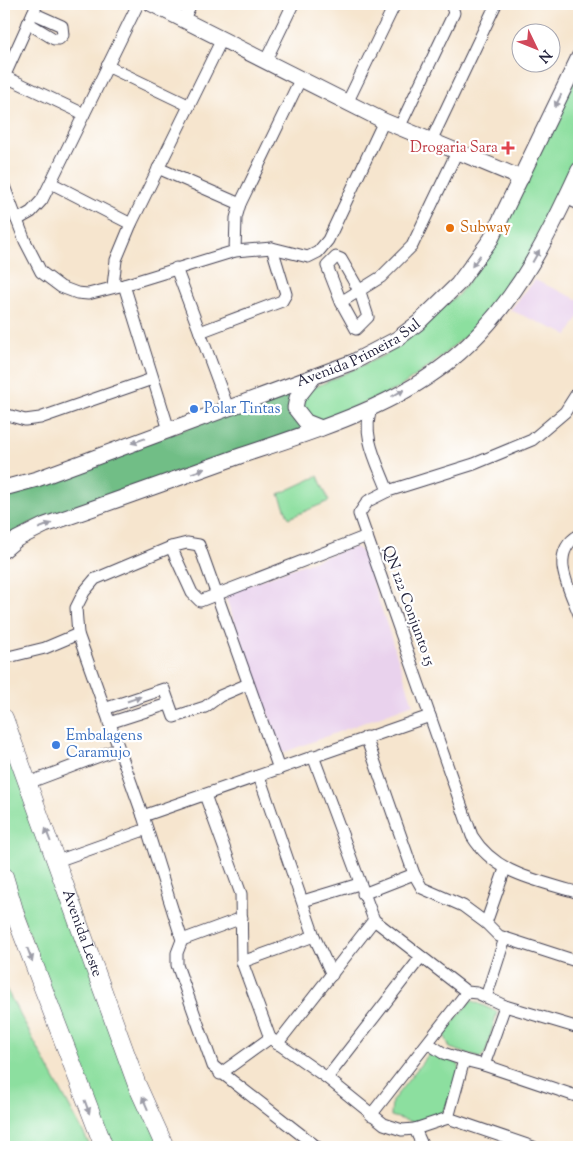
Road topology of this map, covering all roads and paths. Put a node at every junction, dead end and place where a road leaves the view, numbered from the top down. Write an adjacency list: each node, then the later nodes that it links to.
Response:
1 (138, 4): 14 (street)
2 (152, 4): 9 (main road)
3 (191, 4): 9 (street)
4 (293, 4): 13 (street)
5 (395, 4): 17 (street)
6 (451, 4): 21 (street)
7 (496, 4): 22 (street)
8 (33, 13): 11 (street)
9 (184, 19): 10 (main road)
10 (222, 39): 13 (main road); 18 (street)
11 (9, 53): 15 (street)
12 (578, 61): 26 (main road, Avenida Primeira Sul, one-way to 26)
13 (265, 62): 16 (main road)
14 (107, 66): 18 (street); 19 (street)
15 (4, 77): 19 (street)
16 (300, 80): 17 (main road); 30 (street)
17 (347, 103): 20 (main road)
18 (188, 105): 24 (street)
19 (84, 114): 27 (street)
20 (384, 121): 21 (main road); 33 (street)
21 (399, 128): 22 (main road)
22 (431, 141): 23 (main road)
23 (457, 152): 26 (main road); 37 (street)
24 (158, 168): 30 (street); 32 (street)
25 (579, 170): 29 (main road)
26 (521, 178): 40 (main road, Avenida Primeira Sul, one-way to 40)
27 (51, 183): 31 (street); 32 (street)
28 (4, 186): 31 (street)
29 (573, 201): 43 (main road, one-way to 29)
30 (240, 204): 34 (street)
31 (17, 220): 36 (street)
32 (131, 224): 36 (street)
33 (272, 248): 34 (street); 39 (street)
34 (235, 251): 35 (street)
35 (176, 268): 36 (street); 39 (street)
36 (118, 285): 41 (street)
37 (360, 292): 38 (street); 38 (street); 38 (street)
38 (341, 302)
39 (200, 332): 44 (street)
40 (313, 378): 44 (main road, Avenida Primeira Sul); 47 (main road)
41 (152, 379): 45 (street); 48 (street)
42 (579, 390): 51 (street, QN 122 Conjunto 15)
43 (372, 406): 46 (main road); 49 (street)
44 (228, 408): 48 (main road, Avenida Primeira Sul)
45 (4, 414)
46 (346, 417): 47 (main road); 49 (street)
47 (321, 428): 55 (main road, one-way to 47)
48 (170, 430): 50 (main road, Avenida Primeira Sul, one-way to 50)
49 (366, 432): 51 (street)
50 (4, 488)
51 (388, 492): 53 (street, QN 122 Conjunto 15)
52 (579, 535): 57 (street)
53 (367, 536): 56 (street); 64 (street, QN 122 Conjunto 15)
54 (171, 547): 56 (street); 56 (street); 59 (street)
55 (4, 550)
56 (217, 595): 61 (street)
57 (577, 600): 58 (street)
58 (579, 614)
59 (78, 634): 60 (street); 63 (street)
60 (5, 658)
61 (248, 684): 62 (street); 70 (street)
62 (168, 704): 63 (street, one-way to 62); 66 (street)
63 (104, 709): 66 (street)
64 (430, 716): 67 (street); 77 (street, QN 122 Conjunto 15)
65 (4, 718): 72 (main road, Avenida Leste)
66 (110, 723): 68 (street)
67 (366, 737): 69 (street); 78 (street)
68 (118, 749): 72 (street); 74 (street)
69 (313, 756): 70 (street); 80 (street)
70 (278, 769): 71 (street)
71 (259, 776): 73 (street); 82 (street)
72 (28, 783): 76 (main road, Avenida Leste, one-way to 72)
73 (205, 795): 74 (street); 84 (street)
74 (143, 816): 75 (street)
75 (147, 828): 76 (street); 90 (street)
76 (57, 860): 110 (main road, Avenida Leste, one-way to 76)
77 (506, 869): 81 (street, QN 122 Conjunto 15); 87 (street)
78 (414, 874): 80 (street); 87 (street)
79 (4, 876): 85 (main road)
80 (361, 889): 82 (street); 86 (street)
81 (579, 894)
82 (302, 901): 88 (street)
83 (4, 902): 85 (main road)
84 (242, 918): 90 (street); 92 (street)
85 (17, 920): 109 (main road, one-way to 109)
86 (374, 920): 91 (street); 94 (street)
87 (486, 922): 89 (street)
88 (314, 936): 92 (street); 94 (street)
89 (505, 938): 93 (street); 96 (street)
90 (182, 940): 103 (street)
91 (421, 957): 95 (street); 104 (street)
92 (242, 962): 99 (street)
93 (579, 962)
94 (332, 975): 99 (street)
95 (467, 992): 96 (street); 100 (street)
96 (486, 997): 97 (street)
97 (505, 1006): 98 (street); 102 (street)
98 (579, 1028)
99 (274, 1041): 103 (street); 104 (street)
100 (429, 1044): 101 (street); 106 (street)
101 (464, 1060): 102 (street); 107 (street)
102 (484, 1065): 105 (street)
103 (220, 1074): 111 (street)
104 (327, 1078): 106 (street)
105 (579, 1097)
106 (371, 1115): 108 (street)
107 (448, 1118): 108 (street); 113 (street)
108 (415, 1129): 112 (street)
109 (104, 1147)
110 (164, 1147)
111 (317, 1147)
112 (423, 1147)
113 (533, 1147)

